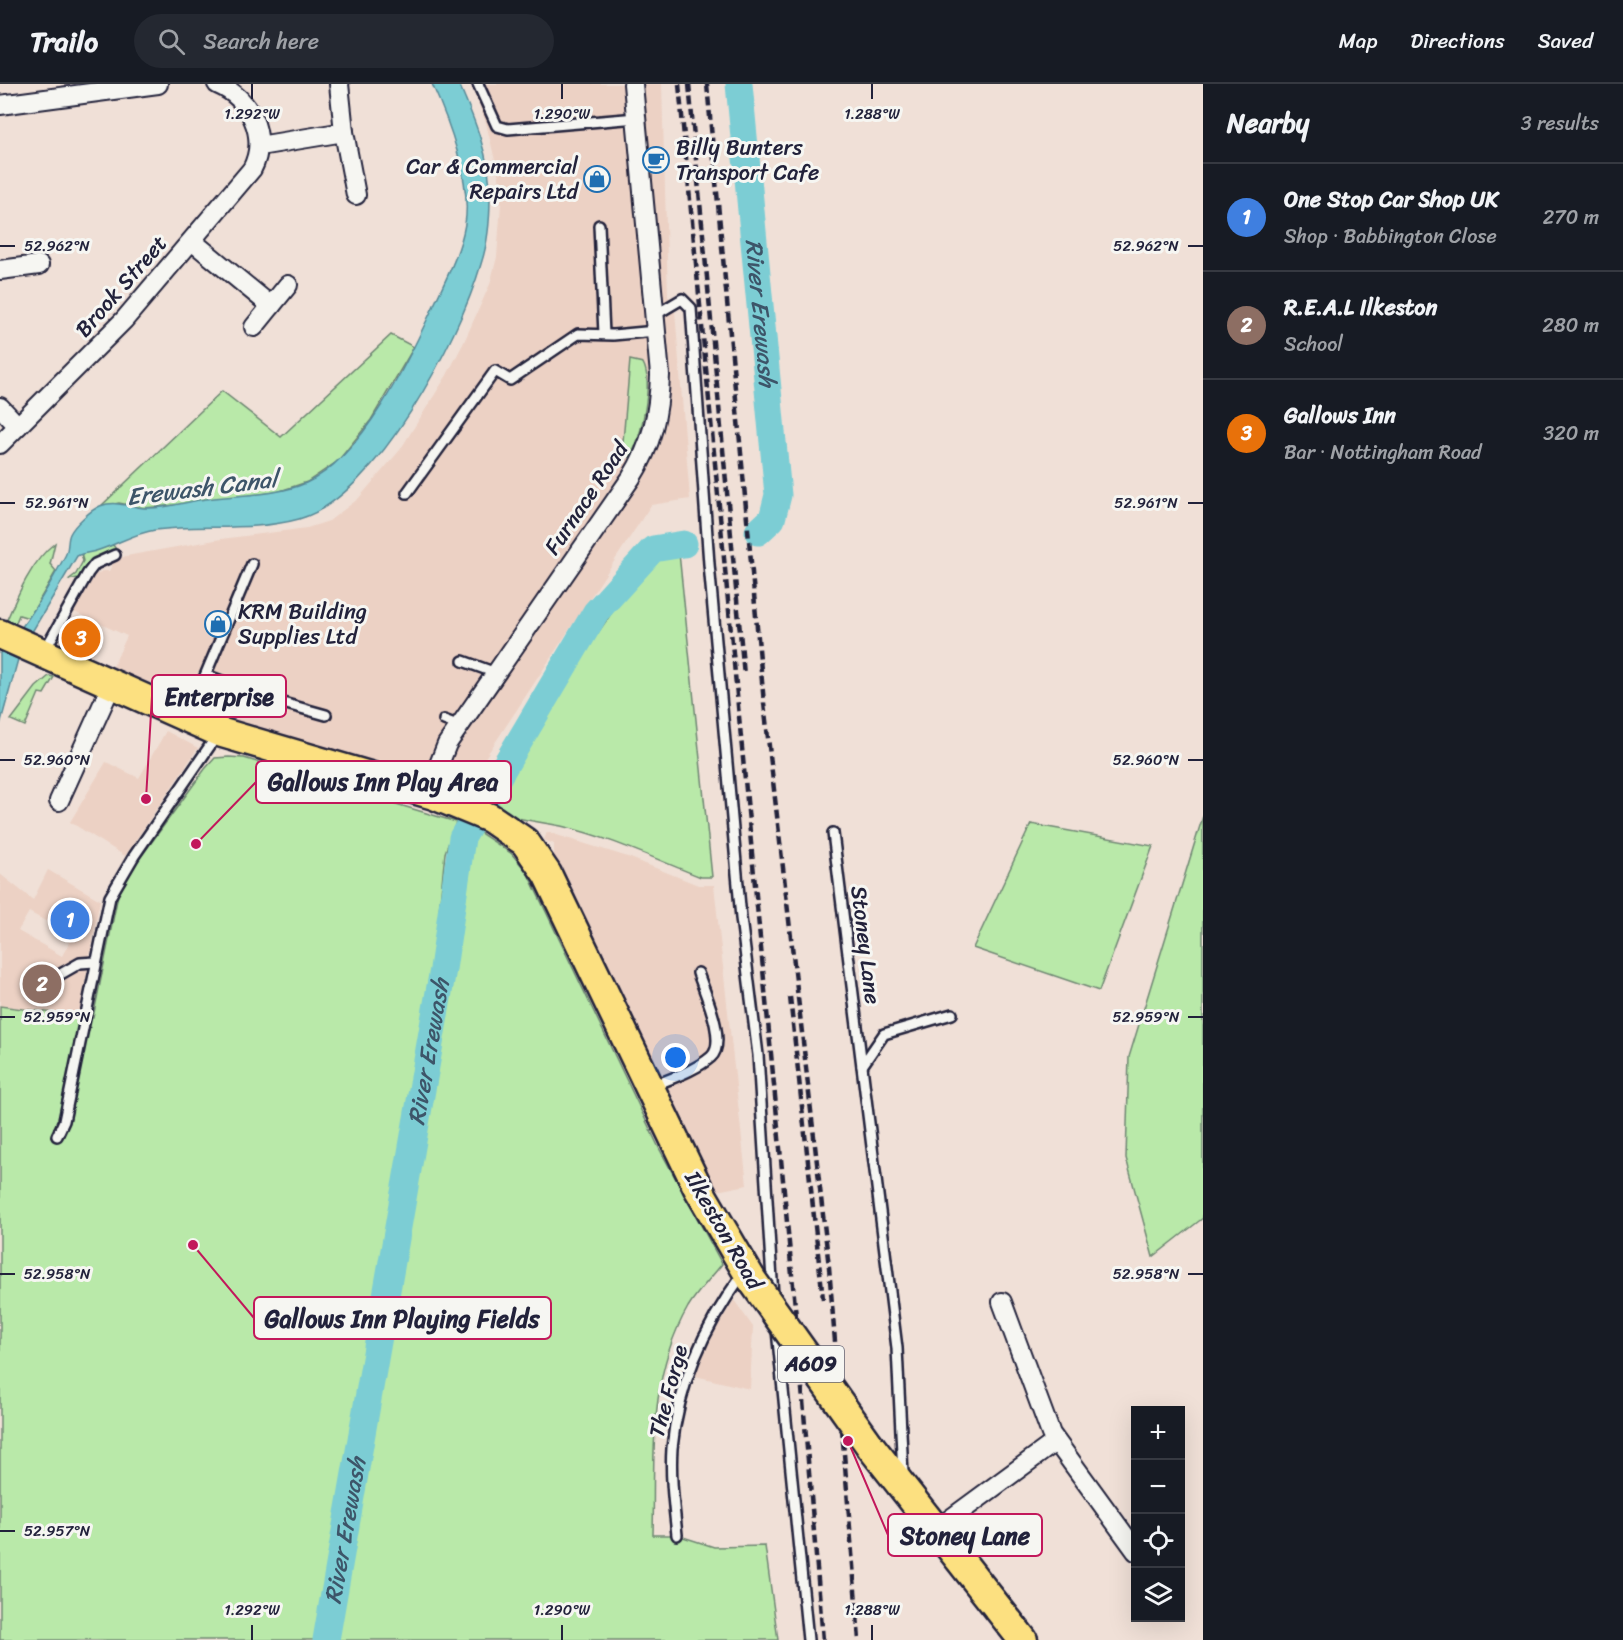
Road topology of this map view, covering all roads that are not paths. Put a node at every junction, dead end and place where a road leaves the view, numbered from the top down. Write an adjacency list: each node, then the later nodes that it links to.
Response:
1 (158, 84): 6 (street)
2 (217, 84): 9 (street)
3 (478, 84): 7 (lane)
4 (633, 84): 7 (street, Furnace Road)
5 (346, 93): 8 (street)
6 (0, 105)
7 (636, 118): 17 (street, Furnace Road)
8 (344, 132): 9 (street); 10 (street)
9 (259, 146): 12 (street, Brook Street)
10 (359, 182)
11 (599, 225): 19 (lane)
12 (192, 241): 16 (street); 21 (street, Brook Street)
13 (30, 262): 14 (street)
14 (0, 270)
15 (288, 285): 16 (street)
16 (271, 306): 18 (street)
17 (655, 323): 19 (lane); 29 (street, Furnace Road); 52 (lane)
18 (254, 327)
19 (604, 334): 23 (lane)
20 (0, 407): 21 (street)
21 (18, 426): 22 (street, Brook Street)
22 (0, 444)
23 (408, 494)
24 (115, 555): 27 (lane)
25 (252, 564): 30 (lane)
26 (2, 635): 27 (main road, A609)
27 (39, 653): 31 (main road, A609)
28 (463, 661): 29 (lane)
29 (496, 673): 36 (street, Furnace Road)
30 (206, 675): 32 (lane); 33 (lane)
31 (111, 686): 33 (main road, A609); 35 (street)
32 (326, 715)
33 (187, 719): 34 (main road, A609)
34 (219, 732): 36 (main road, A609); 38 (lane)
35 (58, 790)
36 (434, 795): 43 (main road, Ilkeston Road / A609)
37 (833, 833): 42 (lane, Stoney Lane)
38 (95, 962): 40 (lane); 44 (lane)
39 (698, 973): 43 (lane)
40 (59, 975)
41 (952, 1014): 42 (lane)
42 (862, 1066): 48 (lane, Stoney Lane)
43 (649, 1088): 45 (main road, Ilkeston Road / A609)
44 (57, 1136)
45 (749, 1275): 48 (main road, Ilkeston Road / A609, bridge); 50 (lane, The Forge)
46 (1002, 1302): 47 (street)
47 (1055, 1442): 49 (street); 51 (street)
48 (903, 1491): 49 (main road, Ilkeston Road / A609)
49 (934, 1531): 53 (main road, Ilkeston Road / A609)
50 (677, 1535)
51 (1131, 1544)
52 (808, 1640)
53 (1023, 1640)

